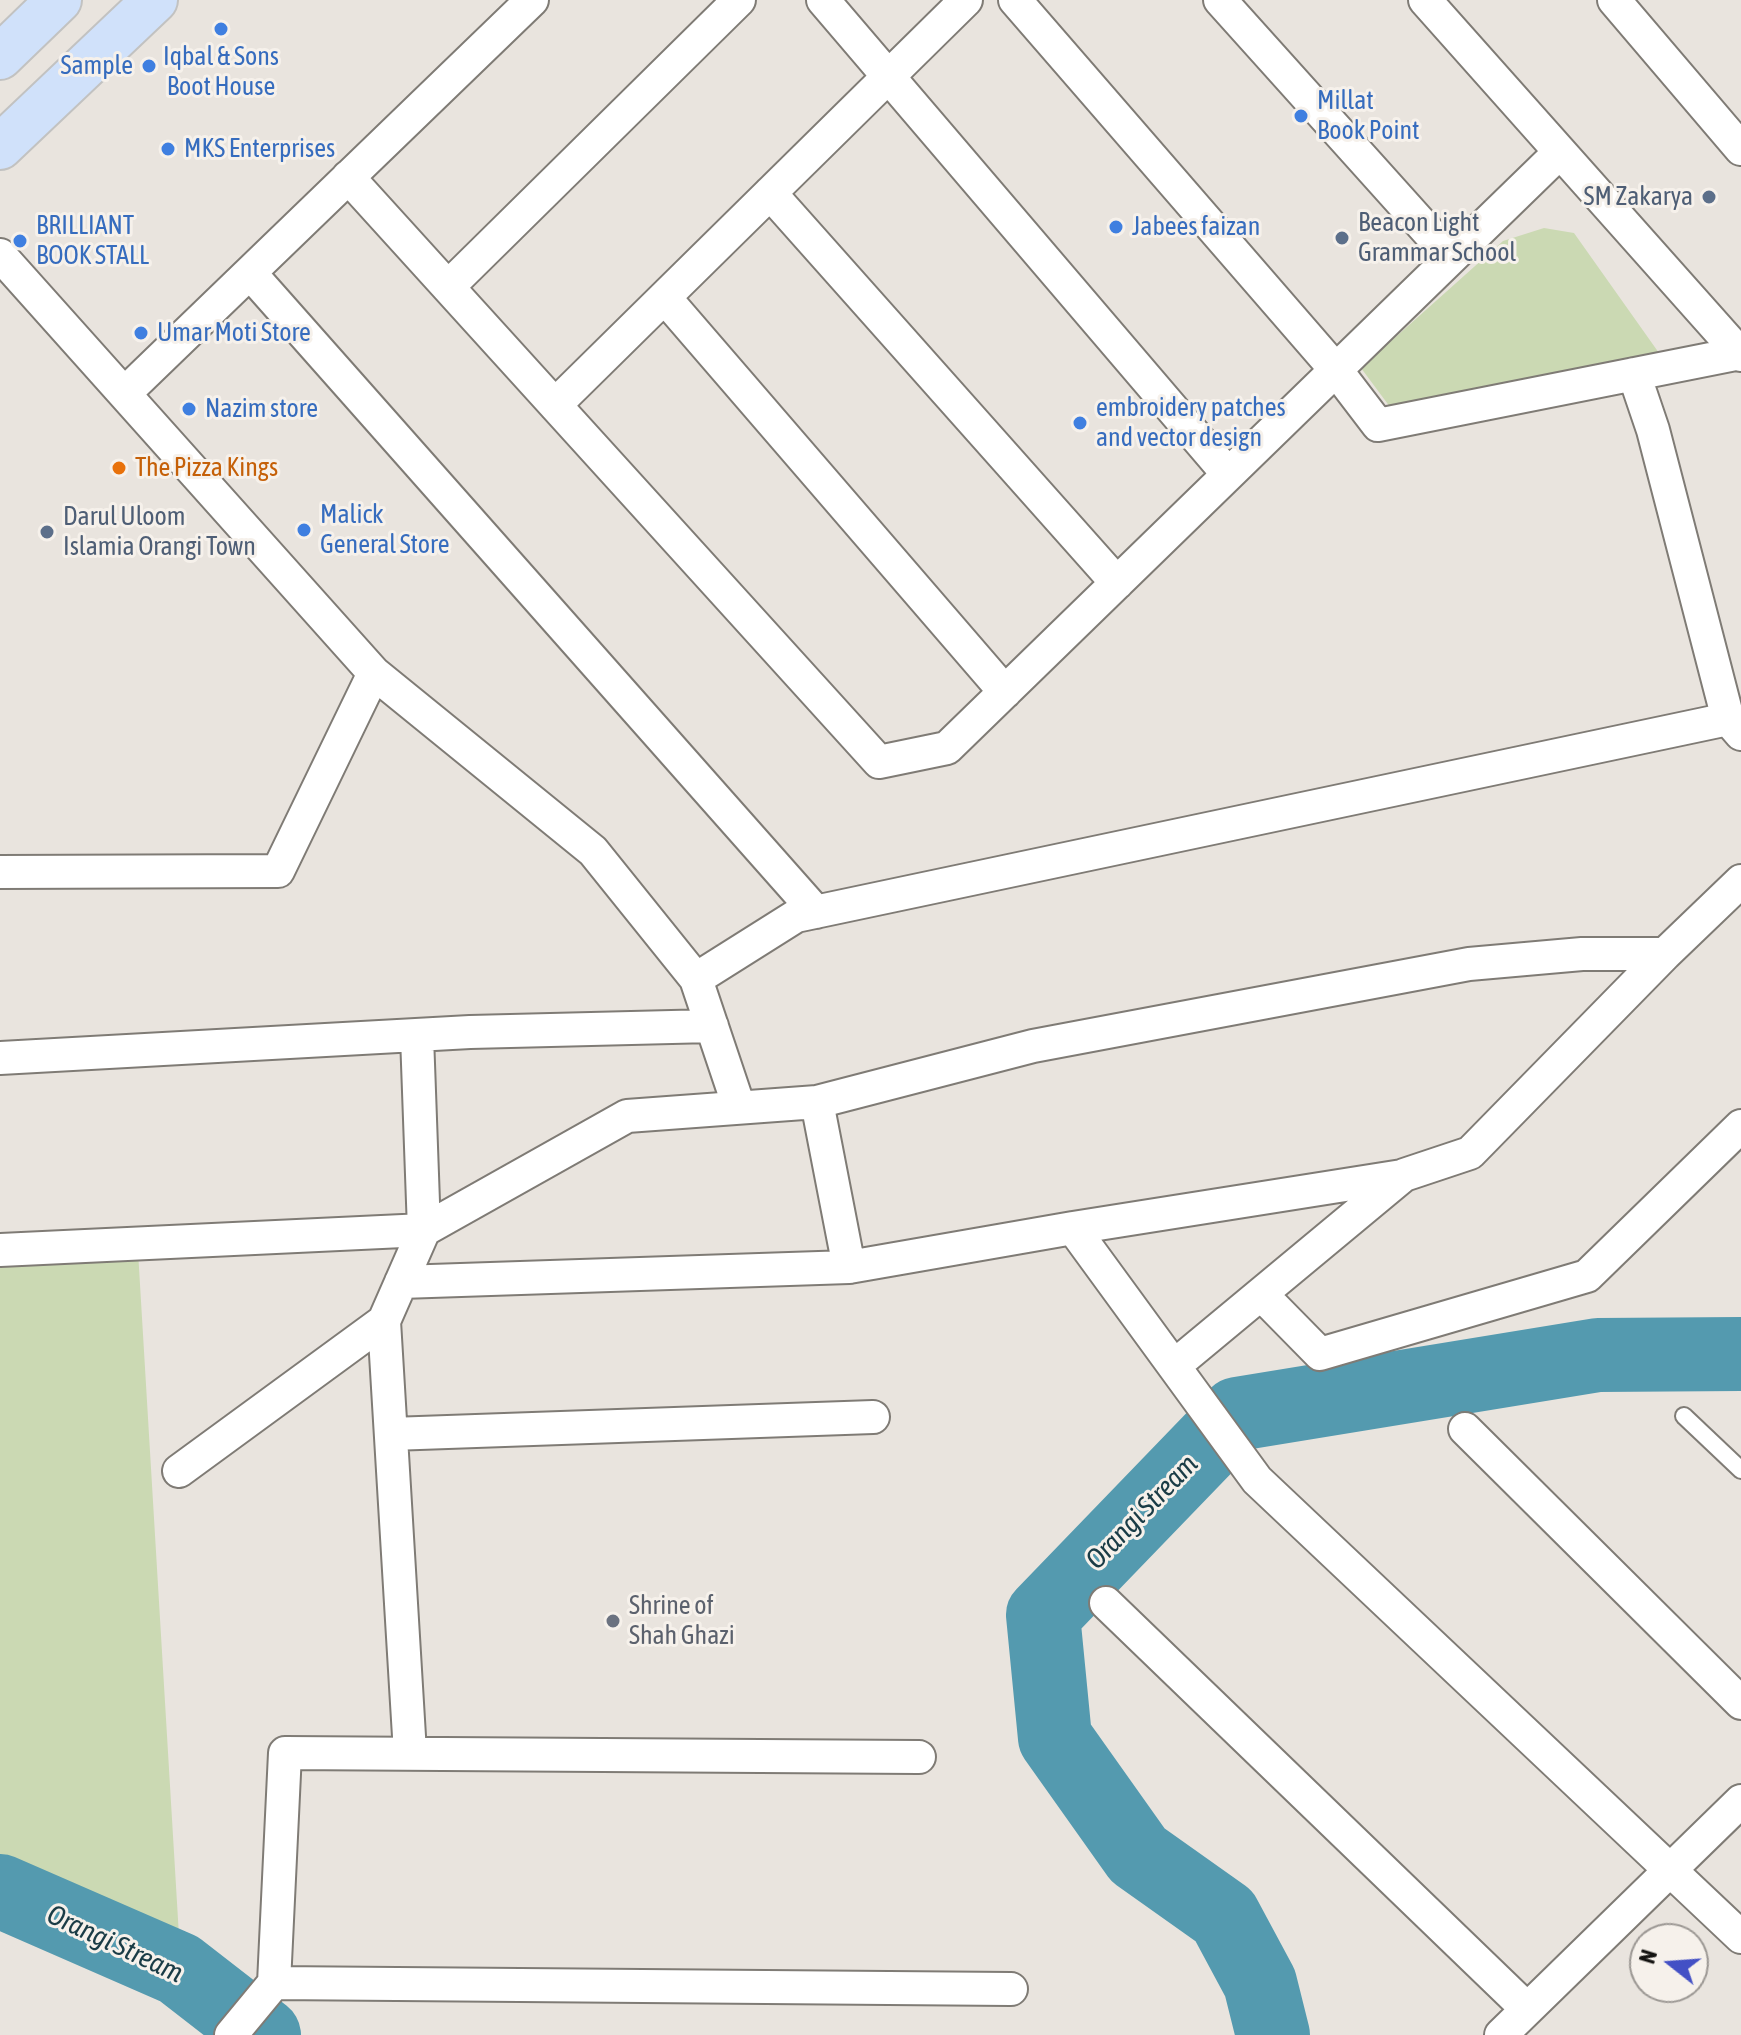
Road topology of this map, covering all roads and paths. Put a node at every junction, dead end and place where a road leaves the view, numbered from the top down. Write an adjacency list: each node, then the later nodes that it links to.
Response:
1 (59, 0): 11 (main road)
2 (155, 0): 13 (main road)
3 (532, 0): 16 (street)
4 (739, 0): 21 (street)
5 (823, 0): 12 (street)
6 (966, 0): 12 (street)
7 (1015, 0): 24 (street)
8 (1220, 0): 19 (street)
9 (1425, 0): 15 (street)
10 (1614, 0): 14 (street)
11 (0, 57)
12 (888, 77): 17 (street); 28 (street)
13 (0, 147)
14 (1741, 149)
15 (1560, 152): 19 (street); 23 (street)
16 (348, 177): 20 (street); 21 (street)
17 (770, 193): 22 (street); 29 (street)
18 (0, 255): 26 (street)
19 (1451, 257): 24 (street)
20 (250, 273): 26 (street); 35 (street)
21 (448, 287): 27 (street)
22 (665, 298): 27 (street); 31 (street)
23 (1741, 354): 25 (street)
24 (1336, 370): 25 (street); 28 (street)
25 (1634, 374): 32 (street)
26 (125, 393): 30 (street)
27 (555, 405): 31 (street)
28 (1228, 474): 29 (street)
29 (1117, 583): 31 (street)
30 (374, 673): 33 (street); 37 (street)
31 (1005, 692)
32 (1735, 726): 35 (street)
33 (0, 872)
34 (1741, 881): 36 (street)
35 (816, 912): 37 (street)
36 (1665, 954): 41 (street); 44 (street)
37 (696, 979): 38 (street)
38 (712, 1026): 39 (street); 42 (street)
39 (417, 1036): 40 (street); 46 (street)
40 (0, 1058)
41 (817, 1102): 42 (street); 48 (street)
42 (739, 1107): 46 (street)
43 (1741, 1126): 50 (street)
44 (1404, 1175): 45 (street); 50 (street)
45 (1073, 1228): 48 (street); 52 (street)
46 (424, 1230): 47 (street); 49 (street)
47 (0, 1250)
48 (849, 1267): 49 (street)
49 (401, 1282): 51 (street)
50 (1261, 1294): 52 (street)
51 (384, 1321): 56 (street); 58 (street)
52 (1175, 1367): 64 (street)
53 (1684, 1416): 57 (lane)
54 (873, 1417): 56 (street)
55 (1465, 1429): 60 (street)
56 (391, 1434): 61 (street)
57 (1741, 1470)
58 (179, 1471)
59 (1106, 1603): 68 (street)
60 (1741, 1703)
61 (410, 1753): 62 (street); 66 (street)
62 (919, 1757)
63 (1741, 1801): 64 (street)
64 (1669, 1869): 65 (street); 68 (street)
65 (1741, 1937)
66 (273, 1985): 67 (street); 69 (street)
67 (1011, 1989)
68 (1527, 2009): 70 (street)
69 (231, 2035)
70 (1501, 2035)

